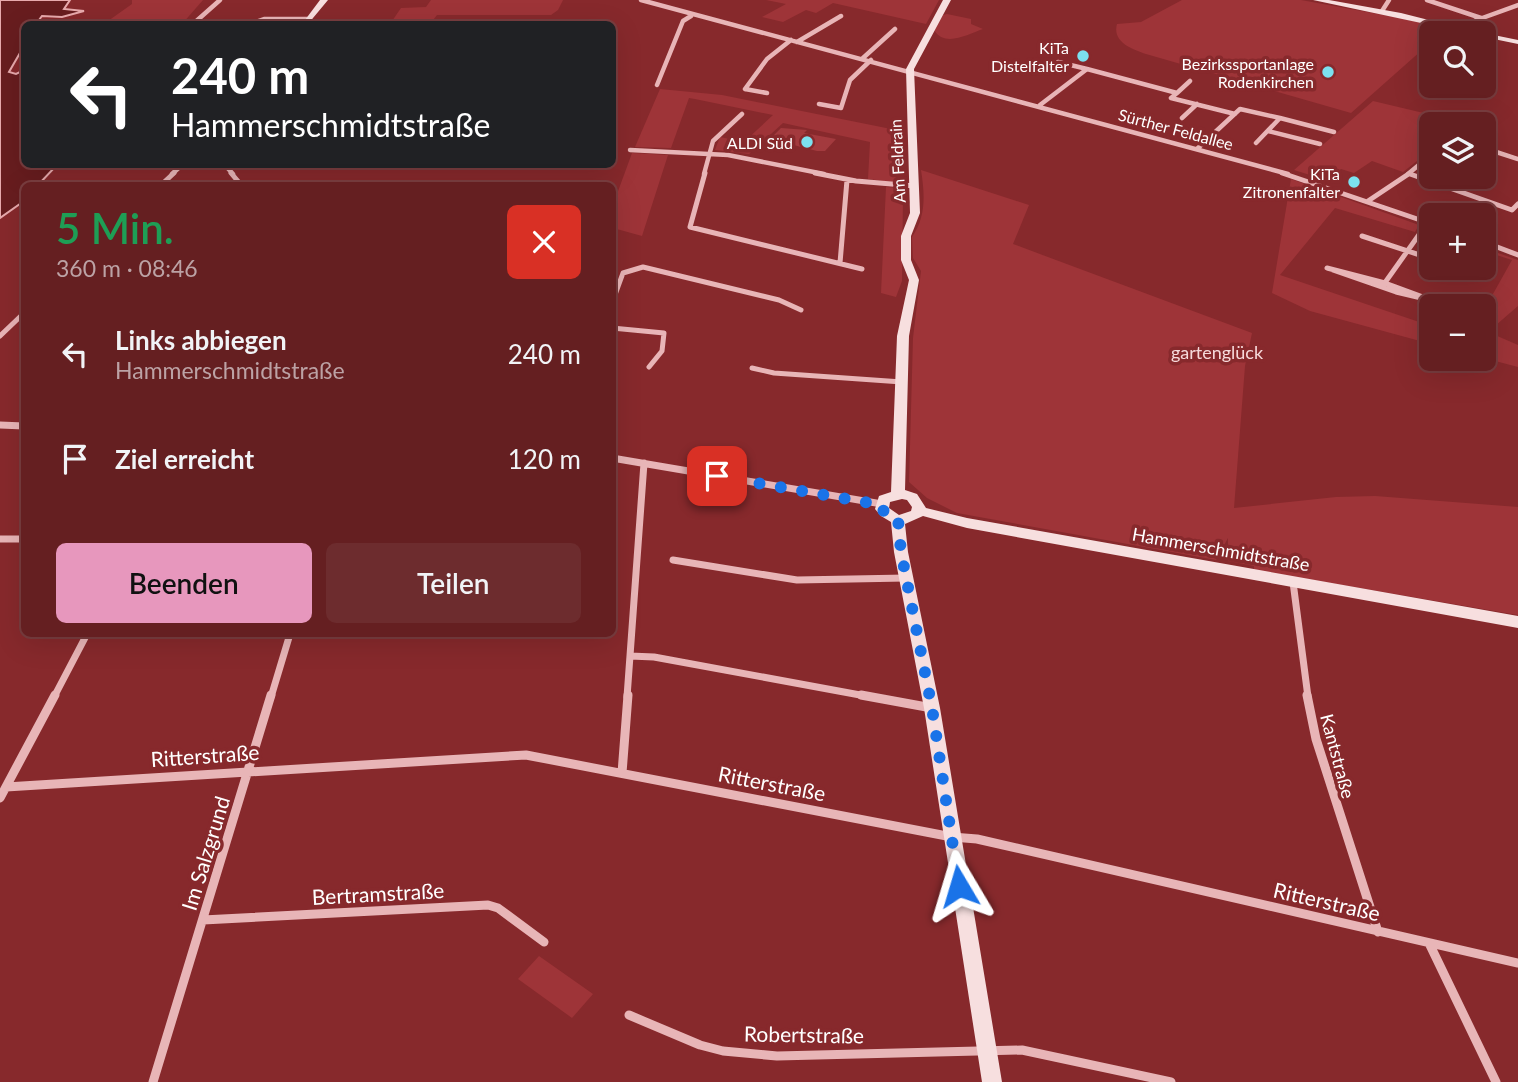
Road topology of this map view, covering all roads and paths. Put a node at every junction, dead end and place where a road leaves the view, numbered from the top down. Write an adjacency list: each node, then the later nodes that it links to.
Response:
1 (220, 0): 13 (street)
2 (324, 0): 16 (street)
3 (641, 0): 10 (street, Sürther Feldallee)
4 (947, 0): 27 (street)
5 (1317, 0): 9 (street)
6 (1389, 0): 9 (street)
7 (1427, 0): 12 (street)
8 (1518, 5): 12 (street)
9 (1382, 11): 17 (street)
10 (691, 16): 21 (street, Sürther Feldallee); 31 (street)
11 (841, 16): 22 (street)
12 (1481, 18): 18 (street)
13 (196, 21)
14 (258, 21): 15 (street)
15 (293, 21)
16 (308, 21)
17 (1425, 21)
18 (1473, 21)
19 (895, 29): 24 (street)
20 (1496, 37): 23 (street)
21 (791, 40): 22 (street, Sürther Feldallee); 33 (street)
22 (797, 42): 24 (street, Sürther Feldallee)
23 (1518, 42)
24 (863, 58): 25 (street, Sürther Feldallee)
25 (871, 60): 27 (street, Sürther Feldallee); 35 (street)
26 (1058, 62): 28 (street)
27 (910, 69): 37 (street, Sürther Feldallee); 60 (street, Am Feldrain)
28 (1087, 69): 30 (street); 37 (street)
29 (1190, 81): 34 (street)
30 (1143, 84): 32 (street); 34 (street)
31 (657, 85)
32 (1137, 89)
33 (768, 93)
34 (1177, 93): 36 (street)
35 (819, 104)
36 (1198, 104): 39 (street); 40 (street)
37 (1040, 105): 48 (street, Sürther Feldallee)
38 (742, 114): 51 (street)
39 (1235, 114): 41 (street); 48 (street)
40 (1182, 118)
41 (1280, 118): 42 (street); 43 (street)
42 (1297, 123): 44 (street); 45 (street)
43 (1268, 131): 45 (street); 46 (street)
44 (1334, 132)
45 (1285, 135): 47 (street)
46 (1256, 143)
47 (1320, 144)
48 (1198, 148): 61 (street, Sürther Feldallee)
49 (630, 150): 51 (street)
50 (1496, 152): 52 (street)
51 (710, 154): 57 (street); 70 (street)
52 (1518, 159)
53 (1419, 164): 56 (street)
54 (179, 168): 58 (street)
55 (227, 168): 59 (street)
56 (1410, 174): 61 (street); 63 (street)
57 (848, 180): 60 (street); 70 (street)
58 (164, 182)
59 (239, 182)
60 (915, 186): 80 (street, Am Feldrain)
61 (1368, 201): 64 (street, Sürther Feldallee)
62 (1518, 204): 63 (street)
63 (1515, 211)
64 (1419, 219)
65 (1419, 236): 67 (street)
66 (1496, 247): 69 (street)
67 (1408, 249): 67 (street); 68 (street); 72 (street)
68 (1419, 253)
69 (1518, 255)
70 (840, 263): 71 (street)
71 (862, 269)
72 (1383, 285): 72 (street); 72 (street)
73 (616, 292): 74 (street)
74 (801, 310)
75 (21, 316): 77 (street)
76 (616, 328): 78 (street)
77 (0, 336)
78 (649, 368)
79 (752, 369): 80 (street)
80 (902, 382): 85 (street, Am Feldrain)
81 (0, 425): 82 (street)
82 (21, 426)
83 (616, 459): 84 (street)
84 (644, 463): 86 (street); 97 (street)
85 (898, 494): 86 (street); 87 (street)
86 (881, 505): 88 (street)
87 (919, 511): 88 (street); 93 (street, Hammerschmidtstraße)
88 (898, 519): 92 (street)
89 (0, 539): 90 (street)
90 (21, 539)
91 (673, 560): 92 (street)
92 (906, 578): 98 (street)
93 (1293, 582): 94 (street, Hammerschmidtstraße); 105 (street, Kantstraße)
94 (1518, 622)
95 (85, 637): 101 (street)
96 (289, 637): 99 (street, Im Salzgrund)
97 (631, 656): 98 (street); 100 (street)
98 (932, 708): 103 (street)
99 (248, 771): 100 (street, Ritterstraße); 101 (street, Ritterstraße); 104 (street, Im Salzgrund)
100 (622, 773): 103 (street, Ritterstraße)
101 (6, 787): 102 (street)
102 (0, 798)
103 (952, 837): 105 (street, Ritterstraße); 110 (street)
104 (203, 920): 106 (street, Bertramstraße); 111 (street, Im Salzgrund)
105 (1378, 932): 107 (street, Ritterstraße)
106 (544, 942)
107 (1429, 943): 108 (street, Ritterstraße); 114 (street)
108 (1518, 963)
109 (629, 1015): 110 (street, Robertstraße)
110 (986, 1049): 112 (street); 113 (street, Robertstraße)
111 (153, 1082)
112 (992, 1082)
113 (1171, 1082)
114 (1496, 1082)

